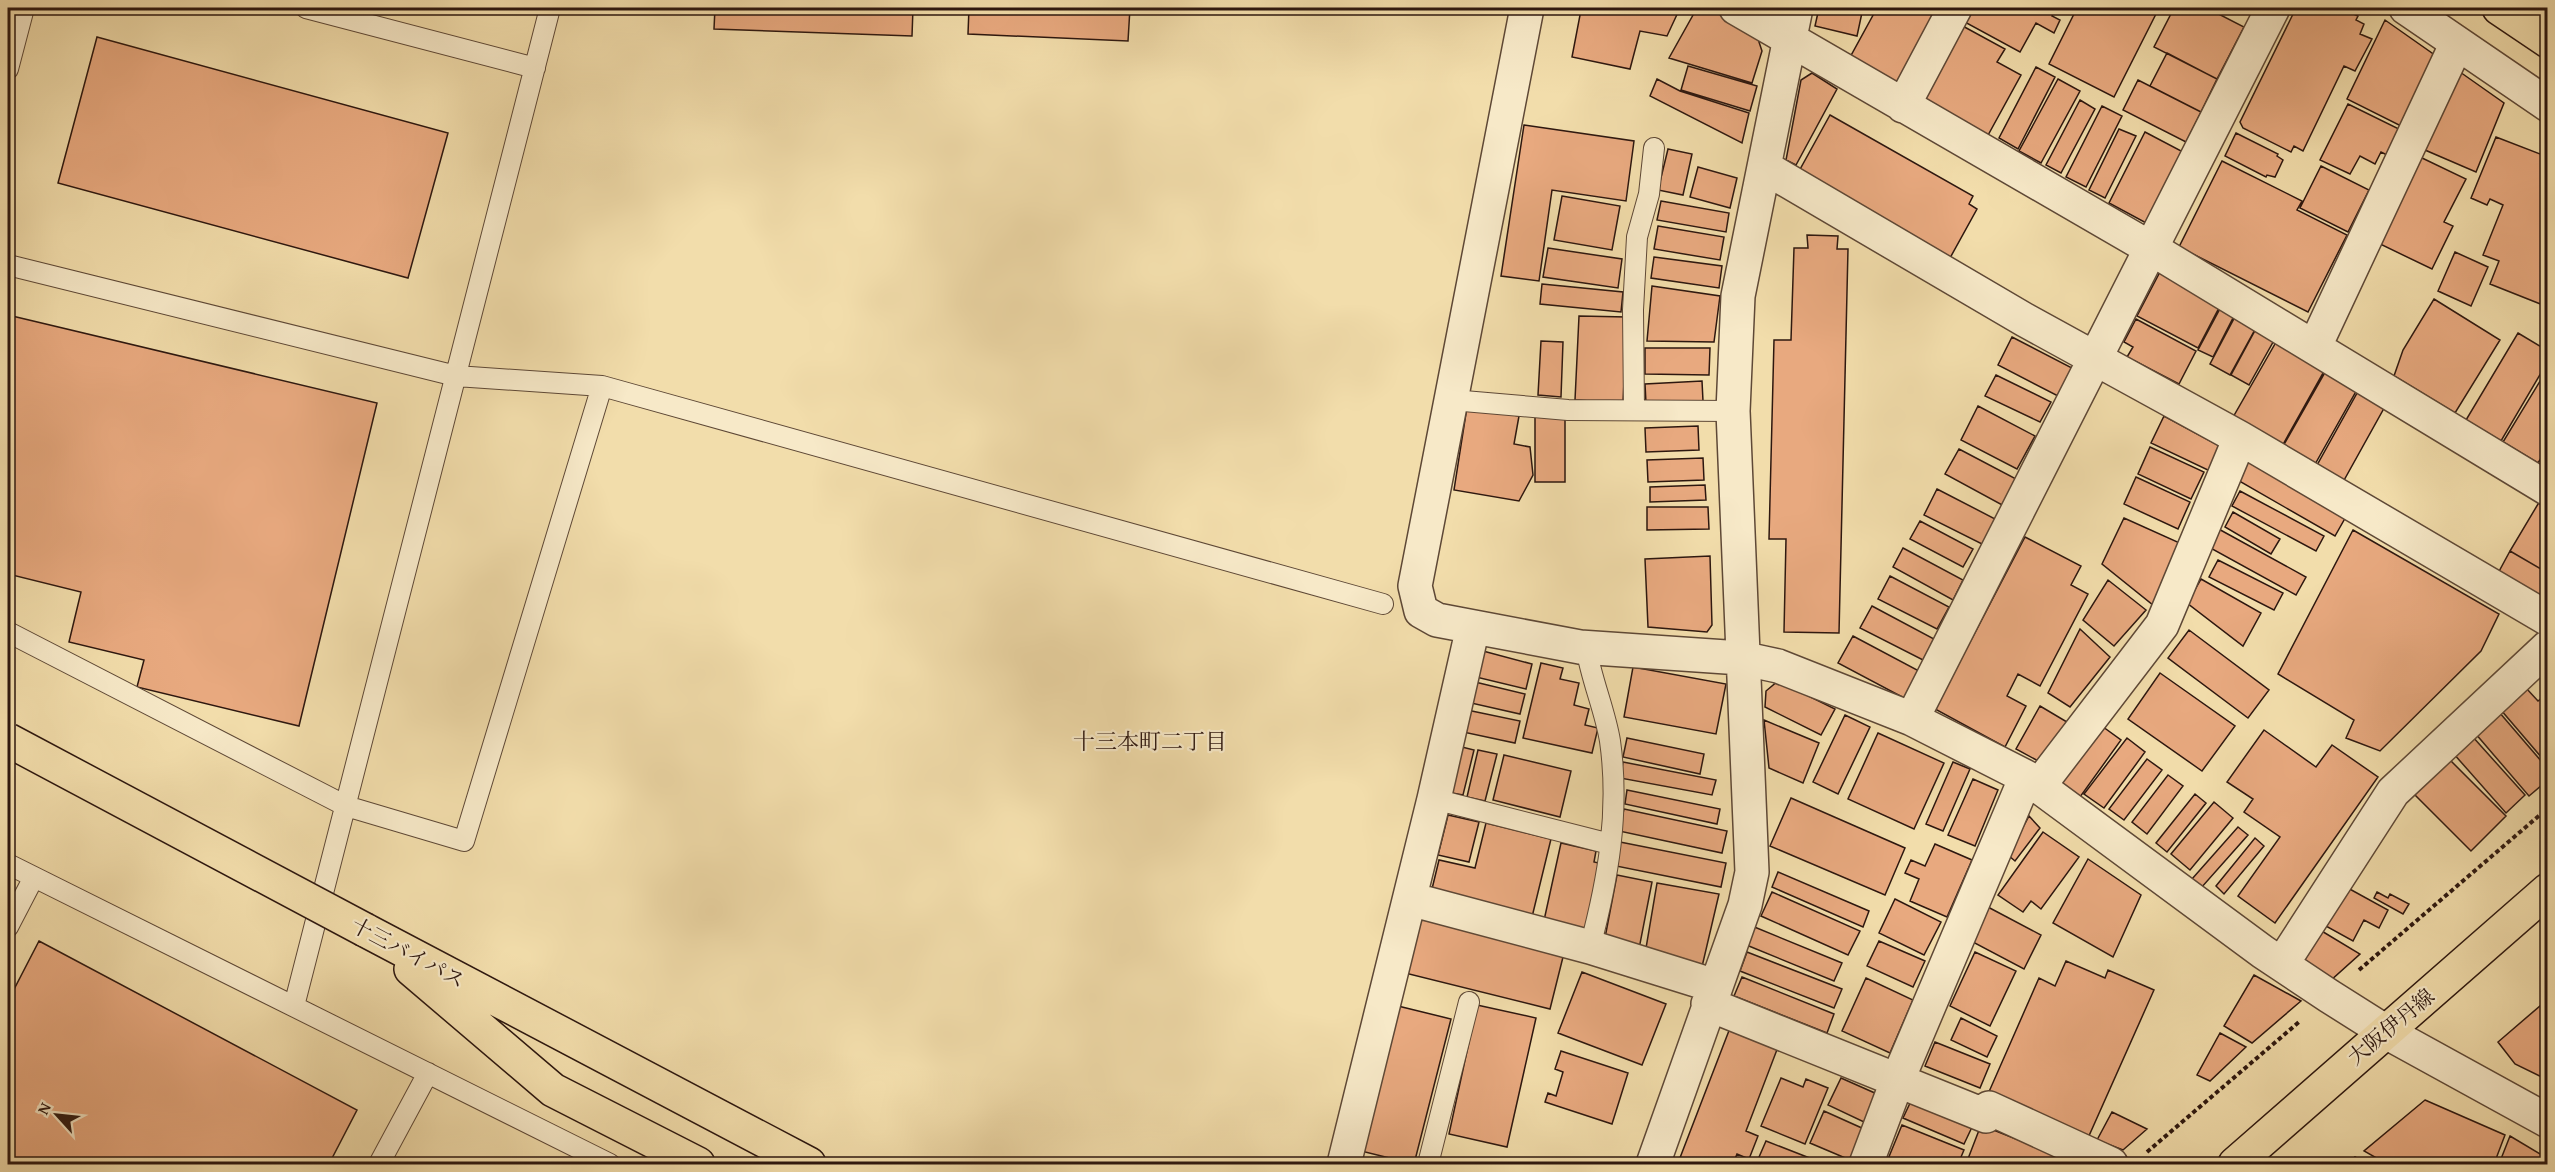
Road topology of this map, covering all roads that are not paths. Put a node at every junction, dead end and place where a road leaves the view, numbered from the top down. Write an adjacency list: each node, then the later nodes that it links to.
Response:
1 (24, 8): 15 (lane)
2 (306, 8): 14 (lane)
3 (550, 8): 14 (lane)
4 (1527, 8): 26 (street)
5 (1736, 8): 11 (street)
6 (1796, 8): 11 (street)
7 (1955, 8): 17 (street)
8 (2273, 8): 20 (street)
9 (2406, 8): 13 (street)
10 (2499, 8): 12 (main road)
11 (1791, 39): 17 (street); 19 (street)
12 (2547, 41)
13 (2457, 43): 16 (street); 22 (street)
14 (536, 68): 24 (lane)
15 (8, 69)
16 (2547, 105)
17 (1904, 106): 20 (street)
18 (1654, 148): 27 (lane)
19 (1764, 167): 23 (street); 28 (street)
20 (2152, 249): 22 (street); 23 (street)
21 (8, 265): 24 (lane)
22 (2315, 346): 30 (street)
23 (2094, 358): 29 (street); 38 (street)
24 (456, 376): 25 (lane); 42 (lane)
25 (602, 386): 31 (lane); 42 (lane)
26 (1452, 400): 27 (lane); 33 (street)
27 (1634, 410): 28 (lane)
28 (1733, 411): 37 (street)
29 (2240, 438): 32 (street); 40 (street)
30 (2547, 489)
31 (1383, 604)
32 (2547, 619)
33 (1473, 627): 35 (street); 41 (street)
34 (8, 632): 42 (lane)
35 (1586, 647): 37 (street); 43 (lane)
36 (2547, 647): 51 (street)
37 (1741, 658): 38 (street); 52 (street)
38 (1912, 719): 40 (street)
39 (8, 740): 49 (main road, 十三バイパス, bridge)
40 (2032, 782): 51 (street); 57 (street)
41 (1434, 799): 43 (lane); 47 (street)
42 (346, 806): 54 (lane)
43 (1611, 844): 50 (lane)
44 (8, 864): 45 (lane)
45 (34, 877): 48 (lane); 54 (lane)
46 (2547, 890): 55 (main road, 大阪伊丹線)
47 (1410, 899): 50 (street); 59 (street)
48 (8, 927)
49 (365, 930): 62 (main road); 63 (main road, 十三バイパス)
50 (1590, 947): 52 (street)
51 (2282, 964): 55 (street)
52 (1712, 995): 57 (street); 65 (street)
53 (1469, 1002): 64 (lane)
54 (294, 1006): 56 (lane)
55 (2386, 1032): 58 (street); 68 (main road, 大阪伊丹線)
56 (428, 1073): 60 (lane); 61 (lane)
57 (1898, 1079): 66 (street); 67 (street)
58 (2547, 1121)
59 (1348, 1163)
60 (379, 1164)
61 (610, 1164)
62 (698, 1164)
63 (809, 1164)
64 (1428, 1164)
65 (1653, 1164)
66 (1866, 1164)
67 (2110, 1164)
68 (2235, 1164)

